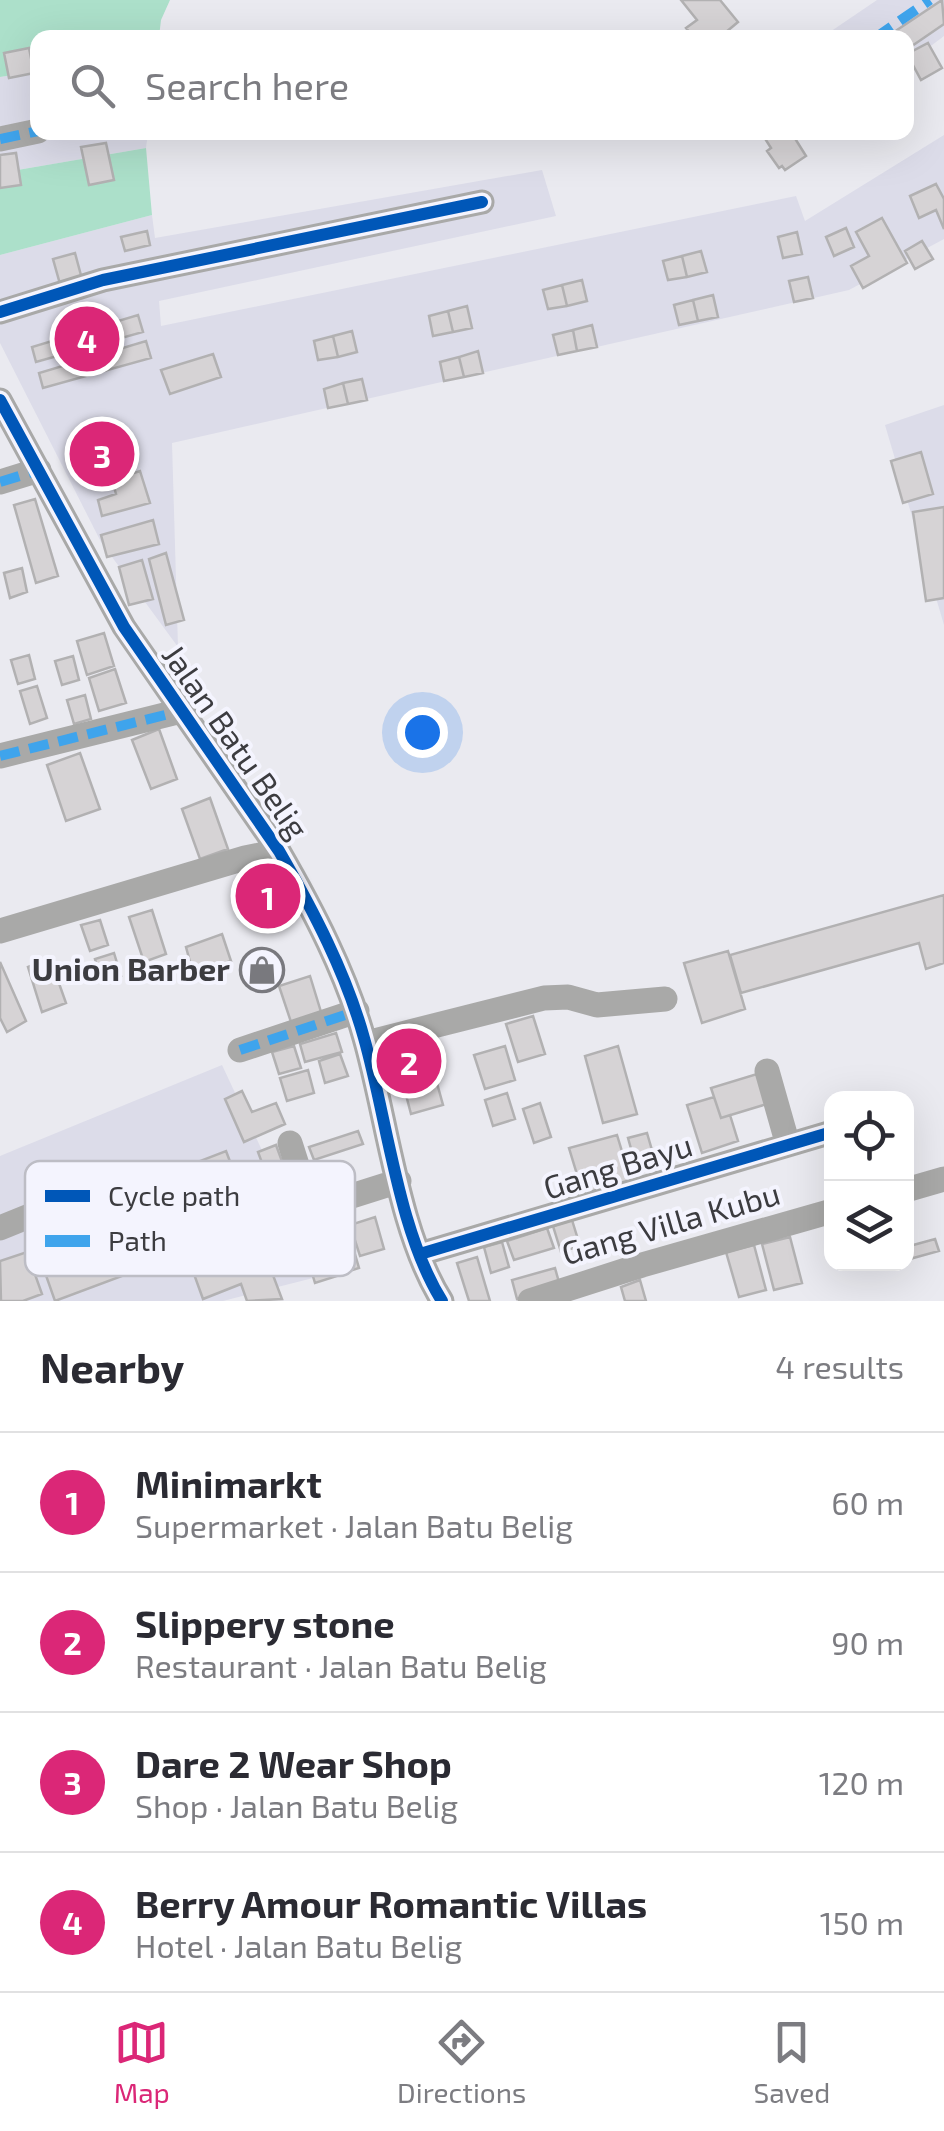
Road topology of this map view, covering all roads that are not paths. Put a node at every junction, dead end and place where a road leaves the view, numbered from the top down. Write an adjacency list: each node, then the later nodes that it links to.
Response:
1 (30, 133): 2 (street)
2 (0, 139)
3 (482, 202): 4 (street)
4 (0, 312)
5 (3, 411): 6 (street, Jalan Batu Belig)
6 (39, 470): 7 (street); 8 (street, Jalan Batu Belig)
7 (0, 482)
8 (180, 711): 9 (street); 10 (street, Jalan Batu Belig)
9 (0, 756)
10 (279, 851): 11 (street); 13 (street, Jalan Batu Belig)
11 (0, 931)
12 (665, 999): 14 (street)
13 (356, 1012): 14 (street, Jalan Batu Belig); 15 (street)
14 (366, 1042): 22 (street, Jalan Batu Belig)
15 (240, 1050)
16 (766, 1070): 19 (street)
17 (824, 1134): 19 (street, Gang Bayu)
18 (290, 1143): 20 (street)
19 (788, 1145): 28 (street, Gang Bayu)
20 (296, 1161)
21 (944, 1179): 23 (street)
22 (398, 1182): 24 (street); 28 (street, Jalan Batu Belig)
23 (914, 1188)
24 (355, 1195)
25 (824, 1213): 30 (street, Gang Villa Kubu)
26 (25, 1218): 27 (street)
27 (0, 1228)
28 (420, 1254): 29 (street, Jalan Batu Belig)
29 (442, 1301)
30 (530, 1301)

